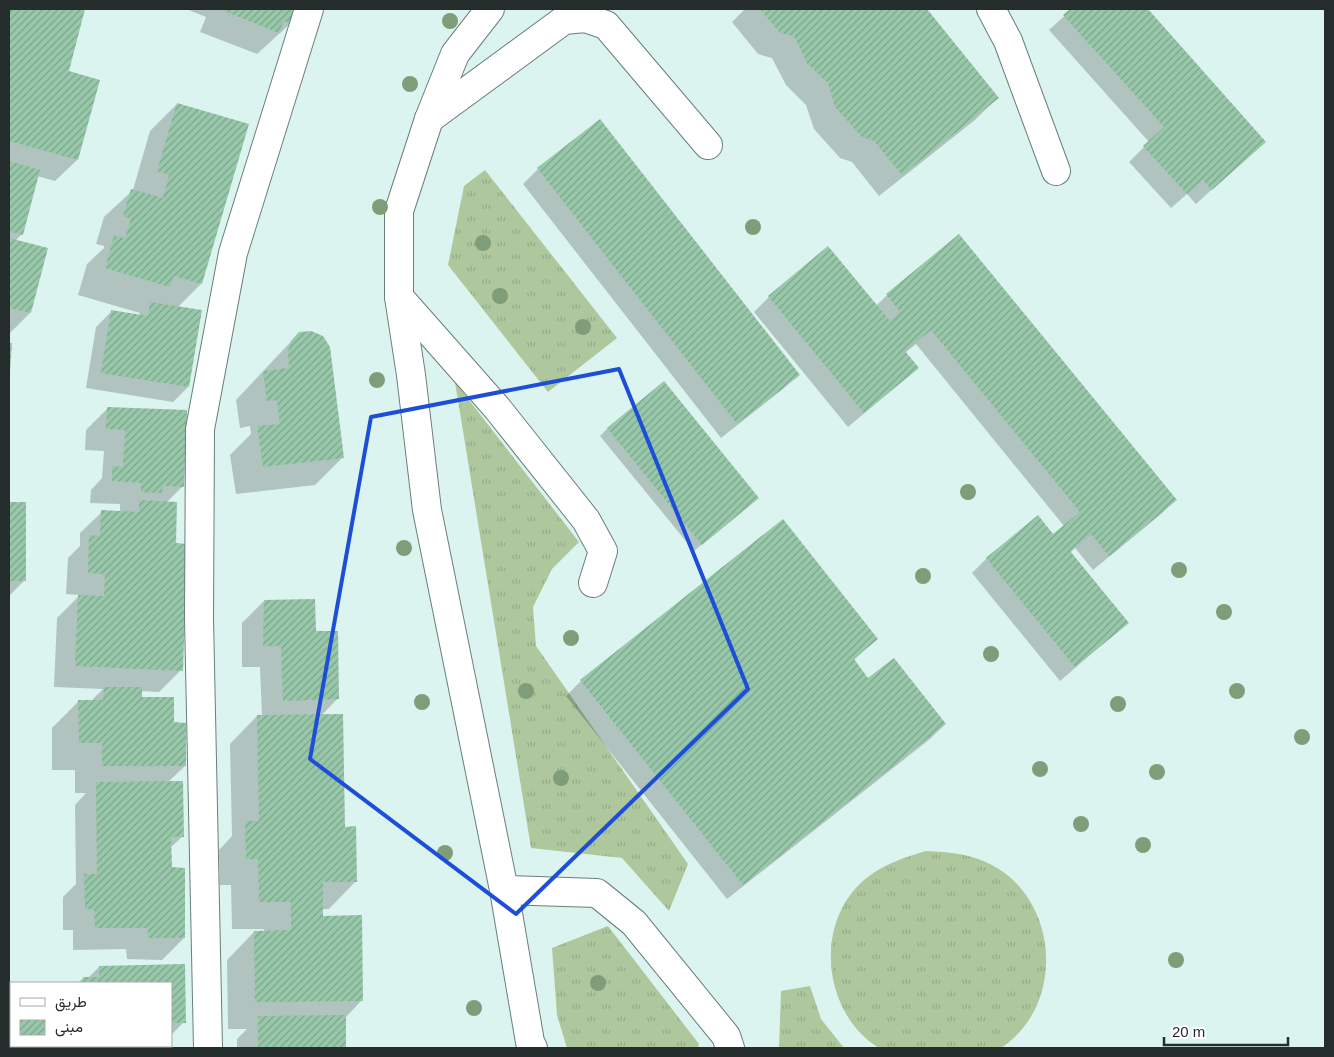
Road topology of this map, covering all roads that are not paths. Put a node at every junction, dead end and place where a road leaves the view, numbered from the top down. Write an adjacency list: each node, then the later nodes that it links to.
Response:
1 (309, 9): 10 (street)
2 (490, 9): 4 (street)
3 (991, 9): 6 (street)
4 (429, 119): 5 (street); 7 (street)
5 (708, 145)
6 (1056, 171)
7 (399, 297): 8 (street); 9 (street)
8 (593, 583)
9 (504, 890): 11 (street); 12 (street)
10 (208, 1048)
11 (533, 1048)
12 (730, 1048)

